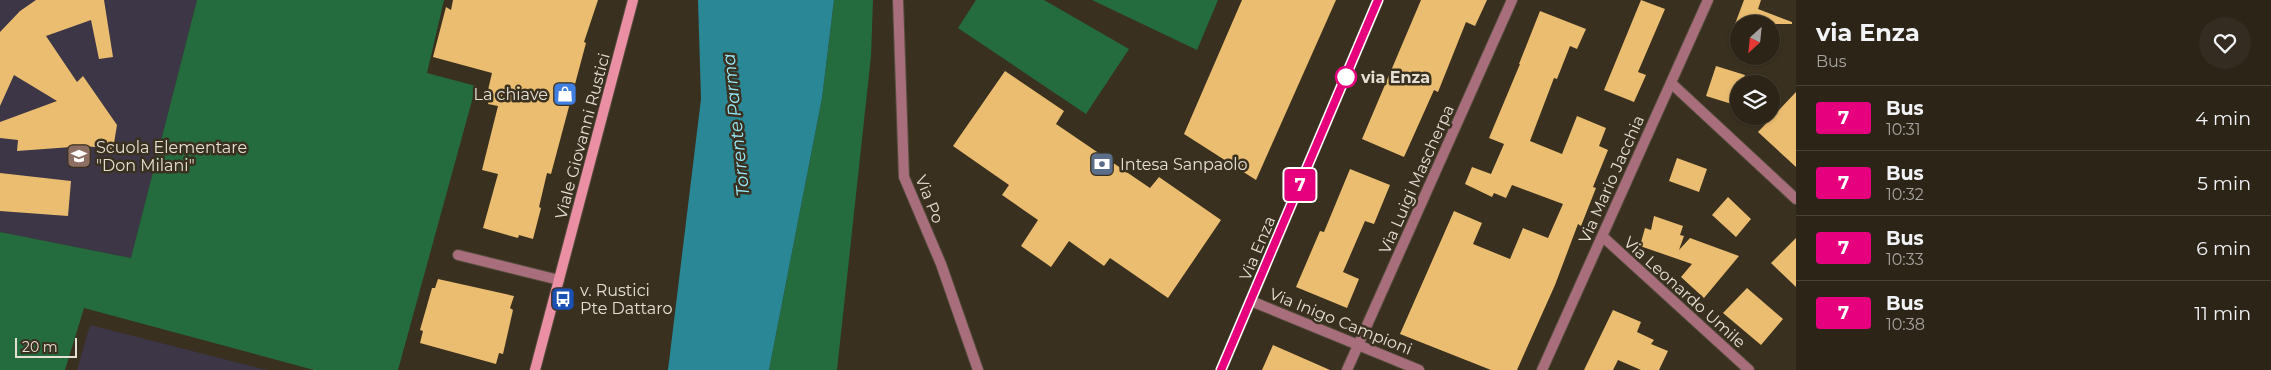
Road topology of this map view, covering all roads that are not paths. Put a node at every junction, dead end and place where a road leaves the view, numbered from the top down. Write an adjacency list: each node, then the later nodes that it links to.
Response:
1 (634, 0): 10 (main road, Viale Giovanni Rustici)
2 (898, 0): 14 (street, Via Po)
3 (1378, 0): 11 (street, Via Enza)
4 (1512, 0): 12 (street, Via Luigi Mascherpa)
5 (1708, 0): 6 (street, Via Mario Jacchia)
6 (1670, 83): 7 (street); 8 (street, Via Mario Jacchia)
7 (1796, 199)
8 (1602, 236): 18 (street, Via Mario Jacchia); 19 (street, Via Leonardo Umile)
9 (458, 255): 10 (street)
10 (559, 280): 13 (main road, Viale Giovanni Rustici)
11 (1251, 301): 12 (street, Via Inigo Campioni); 15 (street, Via Enza)
12 (1359, 344): 16 (street, Via Luigi Mascherpa); 17 (street, Via Inigo Campioni)
13 (535, 370)
14 (978, 370)
15 (1221, 370)
16 (1348, 370)
17 (1419, 370)
18 (1542, 370)
19 (1749, 370)

